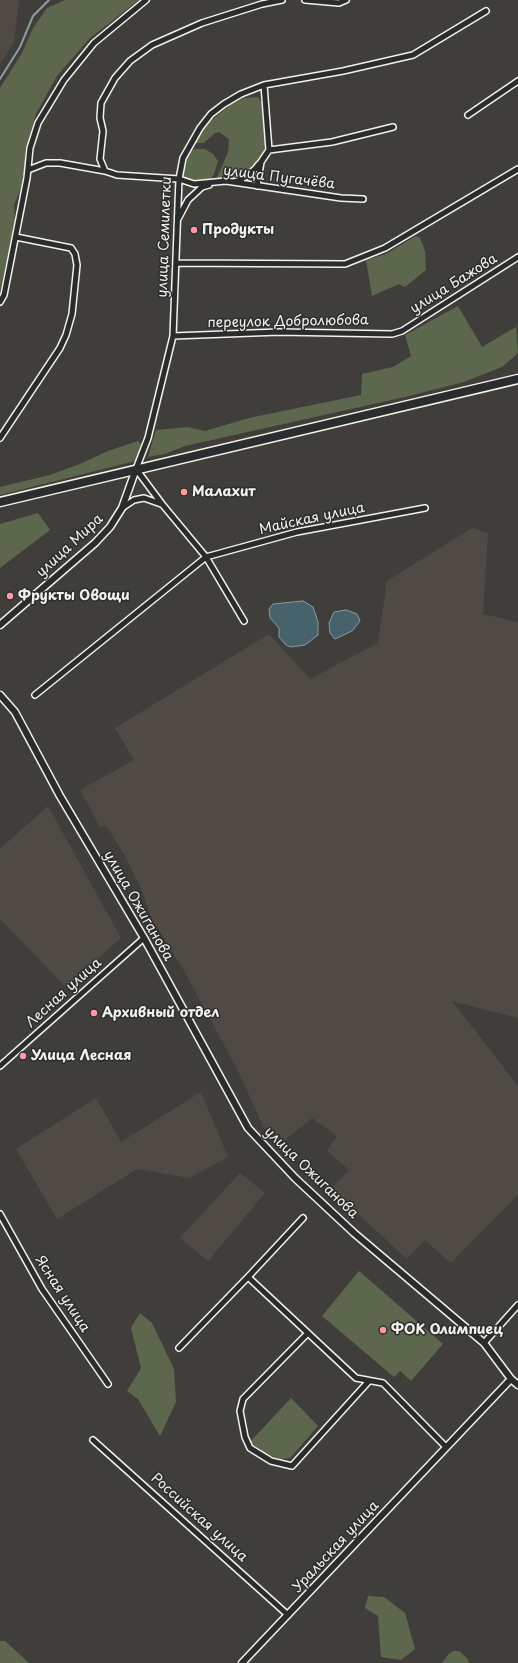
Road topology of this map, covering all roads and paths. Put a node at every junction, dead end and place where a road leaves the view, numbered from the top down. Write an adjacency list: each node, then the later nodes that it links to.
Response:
1 (146, 0): 13 (street)
2 (282, 0): 14 (street)
3 (305, 0): 4 (street)
4 (346, 0)
5 (486, 11): 7 (street, улица Семилетки)
6 (518, 81): 8 (street)
7 (264, 85): 10 (street); 15 (street, улица Семилетки)
8 (468, 115)
9 (393, 127): 10 (street, улица Пугачёва)
10 (269, 150): 11 (street)
11 (261, 162): 16 (street); 18 (street)
12 (518, 169): 23 (street)
13 (28, 170): 14 (street, улица Пугачёва); 21 (street)
14 (105, 171): 15 (street, улица Пугачёва)
15 (178, 179): 17 (street, улица Пугачёва); 20 (street, улица Семилетки)
16 (232, 182): 17 (street, улица Пугачёва); 18 (street, улица Пугачёва)
17 (213, 183): 20 (street)
18 (257, 186): 19 (street, улица Пугачёва)
19 (363, 199)
20 (177, 220): 23 (street, улица Семилетки)
21 (16, 237): 24 (street); 28 (street)
22 (518, 257): 25 (street, улица Бажова)
23 (176, 263): 26 (street, улица Семилетки)
24 (0, 302)
25 (402, 331): 26 (street, переулок Добролюбова)
26 (173, 336): 29 (street, улица Семилетки)
27 (518, 379): 29 (main road)
28 (0, 438)
29 (136, 469): 30 (main road); 31 (street); 32 (street, улица Мира)
30 (0, 502)
31 (162, 504): 32 (street); 34 (street)
32 (122, 508): 36 (street, улица Мира)
33 (425, 508): 34 (street, Майская улица)
34 (206, 557): 35 (street); 38 (street)
35 (244, 621)
36 (0, 625)
37 (0, 695): 39 (street, улица Ожиганова)
38 (34, 695)
39 (144, 938): 40 (street, Лесная улица); 46 (street, улица Ожиганова)
40 (0, 1066)
41 (0, 1214): 50 (street, Ясная улица)
42 (303, 1218): 43 (street)
43 (248, 1277): 45 (street); 47 (street)
44 (518, 1305): 46 (street)
45 (308, 1333): 49 (street); 49 (street)
46 (484, 1343): 48 (street, улица Ожиганова)
47 (178, 1348)
48 (511, 1379): 51 (street, улица Ожиганова); 53 (street, Уральская улица)
49 (369, 1380): 53 (street)
50 (108, 1384)
51 (518, 1386)
52 (93, 1440): 54 (street, Российская улица)
53 (446, 1447): 54 (street, Уральская улица)
54 (288, 1615): 55 (street, Уральская улица)
55 (242, 1663)

